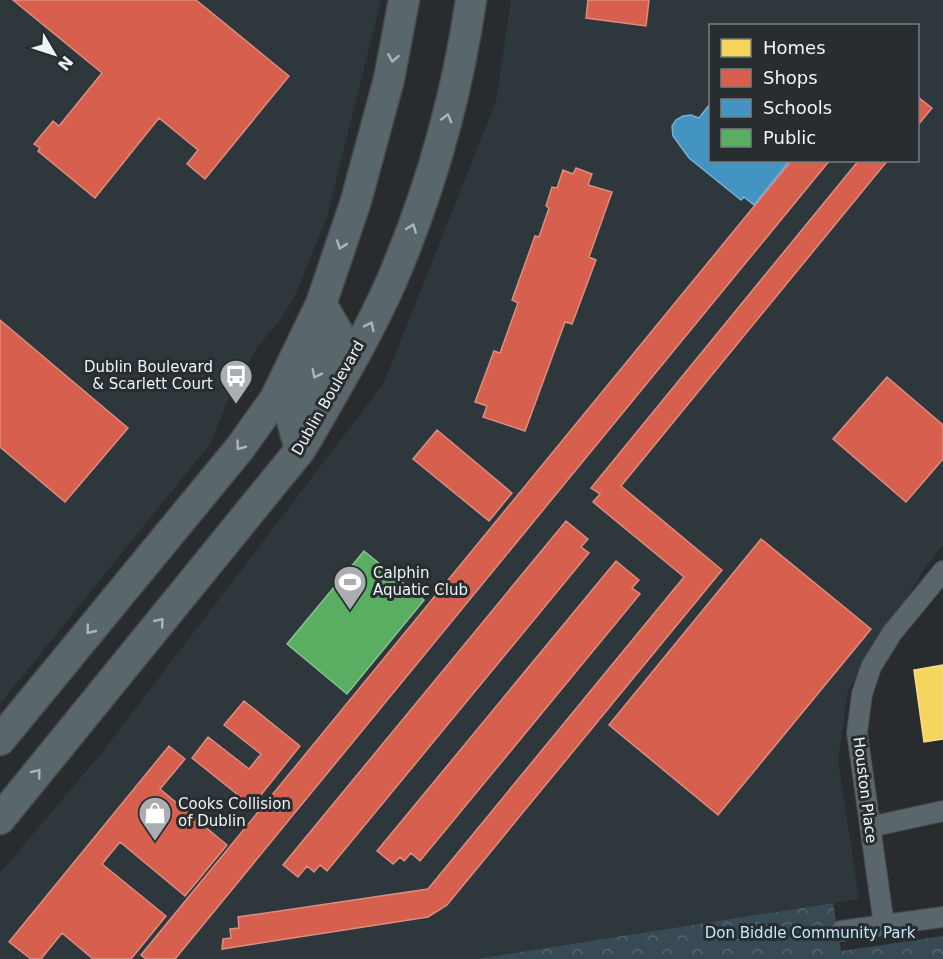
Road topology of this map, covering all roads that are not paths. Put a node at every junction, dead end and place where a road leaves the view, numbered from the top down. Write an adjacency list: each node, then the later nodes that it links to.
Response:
1 (404, 0): 3 (main road, one-way to 3)
2 (471, 0): 4 (main road, Dublin Boulevard, one-way to 2)
3 (321, 304): 4 (main road, one-way to 4); 6 (main road, one-way to 6)
4 (300, 450): 8 (main road, Dublin Boulevard, one-way to 4)
5 (943, 571): 9 (street, Houston Place)
6 (0, 740)
7 (943, 811): 9 (street)
8 (0, 819)
9 (870, 827): 11 (street, Houston Place)
10 (943, 917): 11 (street)
11 (884, 925): 12 (street)
12 (841, 931)

